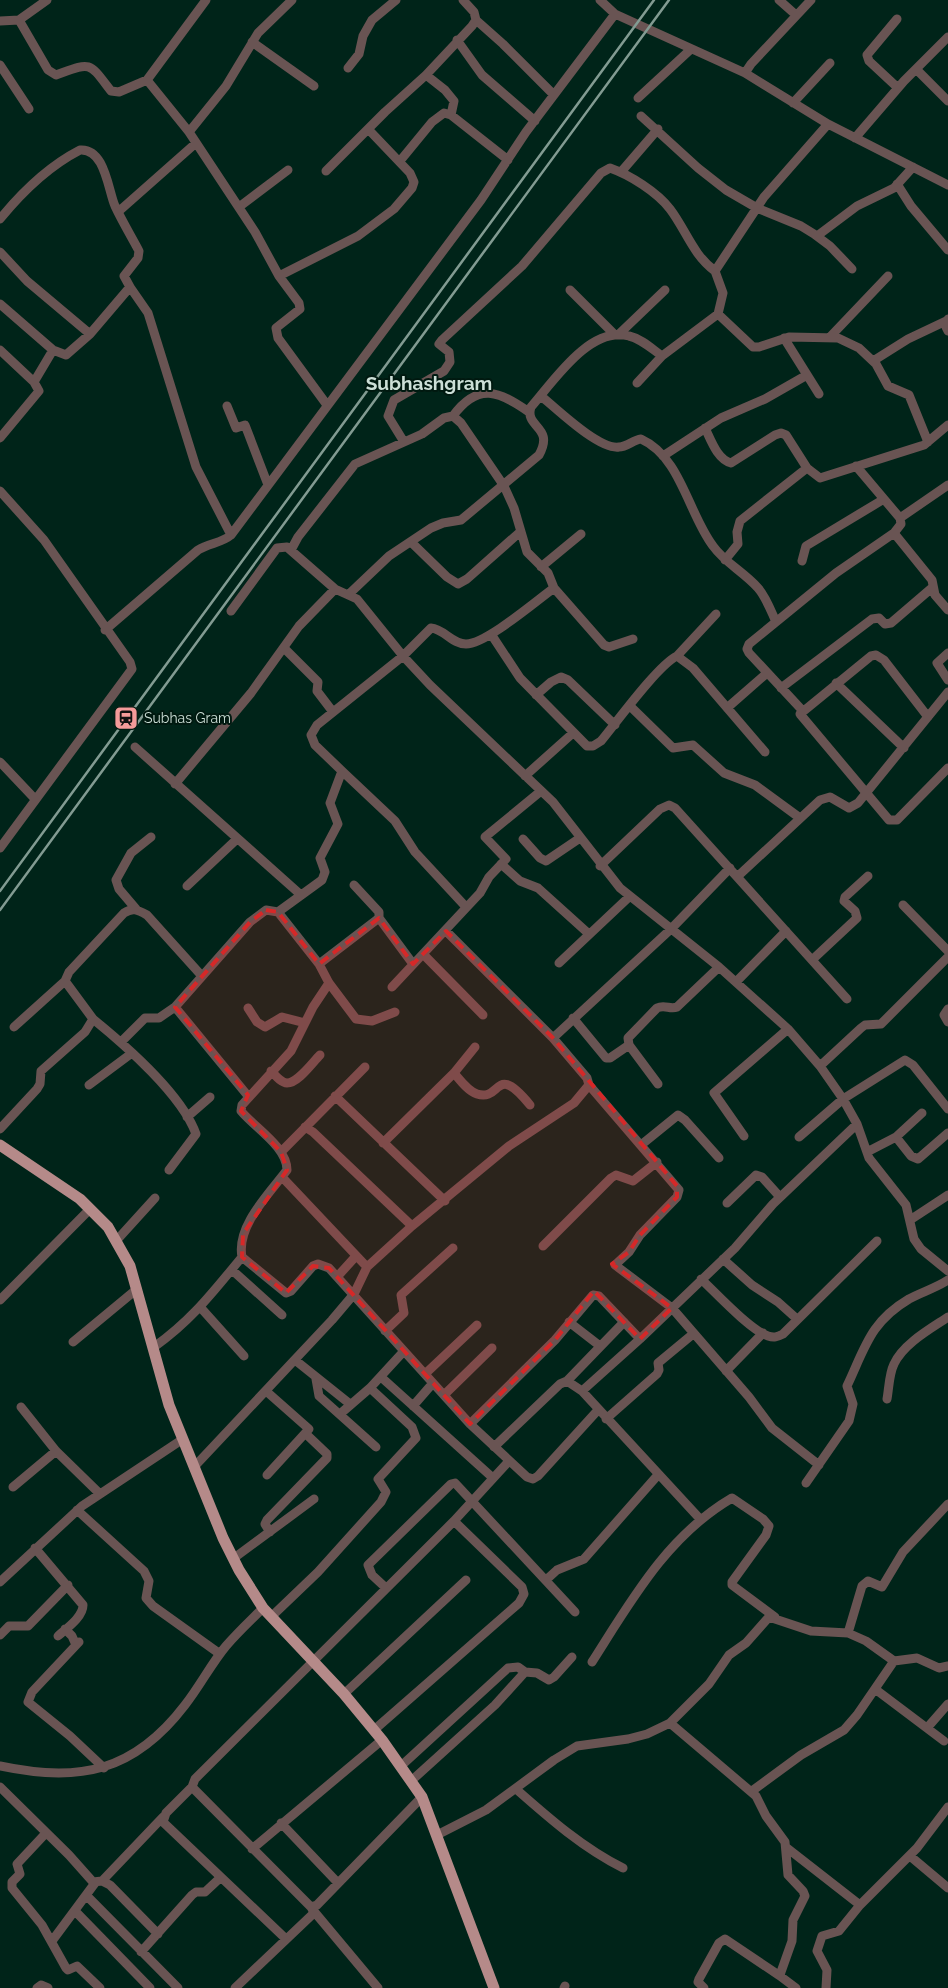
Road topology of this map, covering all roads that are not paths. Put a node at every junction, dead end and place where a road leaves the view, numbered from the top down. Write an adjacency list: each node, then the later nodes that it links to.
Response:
1 (47, 0): 14 (street)
2 (206, 0): 27 (street)
3 (278, 0): 10 (street)
4 (292, 0): 10 (street)
5 (396, 0): 23 (street)
6 (463, 0): 15 (street)
7 (600, 0): 11 (street)
8 (779, 0): 12 (street)
9 (811, 0): 12 (street)
10 (284, 8): 19 (street)
11 (615, 14): 20 (street); 30 (street)
12 (796, 15): 25 (street)
13 (897, 19): 29 (street)
14 (19, 20): 16 (street); 27 (street)
15 (476, 20): 18 (street); 30 (street)
16 (0, 21)
17 (948, 37): 24 (street)
18 (457, 40): 26 (street); 37 (street)
19 (252, 42): 28 (street); 41 (street)
20 (690, 50): 25 (street); 31 (street)
21 (830, 63): 33 (street)
22 (0, 65): 34 (street)
23 (348, 68)
24 (916, 69): 29 (street); 32 (street)
25 (744, 73): 33 (street)
26 (426, 75): 35 (street); 39 (street)
27 (147, 80): 41 (street)
28 (314, 86)
29 (898, 88): 42 (street)
30 (554, 96): 37 (street)
31 (638, 98)
32 (948, 101)
33 (793, 103): 38 (street)
34 (29, 109)
35 (451, 116): 44 (street); 45 (street)
36 (641, 116): 40 (street)
37 (535, 121): 44 (street)
38 (828, 124): 42 (street); 53 (street)
39 (368, 129): 45 (street); 48 (street)
40 (658, 129): 49 (street); 53 (street)
41 (189, 132): 43 (street)
42 (855, 138): 46 (street)
43 (196, 143): 52 (street); 54 (street)
44 (508, 160): 83 (street)
45 (400, 161): 61 (street)
46 (913, 167): 50 (street); 51 (street)
47 (288, 170): 52 (street)
48 (326, 171)
49 (621, 172): 60 (street); 90 (street)
50 (897, 184): 56 (street); 57 (street)
51 (948, 185)
52 (239, 206): 61 (street)
53 (757, 208): 56 (street); 60 (street)
54 (118, 212): 55 (street); 63 (street)
55 (0, 219)
56 (817, 236): 59 (street)
57 (948, 250)
58 (0, 252): 70 (street)
59 (852, 269)
60 (715, 271): 67 (street)
61 (279, 276): 83 (street)
62 (888, 276): 73 (street)
63 (130, 287): 70 (street); 104 (street)
64 (570, 290): 71 (street)
65 (665, 290): 71 (street)
66 (0, 304): 75 (street)
67 (718, 314): 72 (street); 76 (street)
68 (947, 320): 69 (street); 77 (street)
69 (948, 331)
70 (90, 334): 75 (street)
71 (616, 334): 76 (street); 82 (street)
72 (784, 338): 73 (street); 78 (street)
73 (829, 338): 77 (street)
74 (0, 350): 79 (street)
75 (53, 350): 79 (street)
76 (662, 356): 80 (street)
77 (873, 361): 91 (street)
78 (807, 375): 81 (street); 88 (street)
79 (34, 382): 89 (street)
80 (637, 383)
81 (819, 394)
82 (541, 396): 85 (street); 92 (street)
83 (327, 405): 95 (street)
84 (227, 406): 95 (street)
85 (529, 412): 86 (street); 96 (street)
86 (453, 416): 90 (street); 96 (street)
87 (948, 425): 91 (street)
88 (705, 428): 92 (street); 94 (street)
89 (0, 438)
90 (404, 442): 106 (street)
91 (928, 442): 93 (street)
92 (664, 456): 107 (street)
93 (856, 466): 94 (street); 99 (street)
94 (807, 468): 107 (street)
95 (268, 485): 104 (street)
96 (504, 486): 101 (street); 105 (street)
97 (946, 490): 100 (street)
98 (0, 491): 118 (street)
99 (884, 499): 100 (street); 108 (street)
100 (900, 518): 102 (street)
101 (520, 532): 105 (street); 109 (street)
102 (894, 533): 110 (street); 117 (street)
103 (581, 534): 109 (street)
104 (232, 535): 118 (street)
105 (411, 542): 113 (street)
106 (291, 550): 112 (street); 115 (street)
107 (725, 560): 117 (street)
108 (802, 561)
109 (541, 566): 111 (street)
110 (933, 587): 114 (street); 128 (street)
111 (554, 588): 119 (street); 120 (street)
112 (335, 589): 113 (street); 121 (street)
113 (349, 594): 123 (street)
114 (948, 610)
115 (231, 611)
116 (716, 614): 124 (street)
117 (776, 622): 125 (street)
118 (105, 630): 148 (street)
119 (491, 634): 123 (street); 130 (street)
120 (633, 639)
121 (284, 649): 134 (street); 145 (street)
122 (948, 653): 126 (street)
123 (403, 656): 134 (street); 144 (street)
124 (677, 656): 131 (street); 132 (street)
125 (767, 673): 128 (street); 132 (street)
126 (948, 680)
127 (836, 683): 133 (street); 135 (street); 139 (street)
128 (781, 688): 133 (street)
129 (948, 692): 135 (street)
130 (536, 695): 136 (street); 137 (street)
131 (630, 706): 136 (street); 149 (street)
132 (727, 708): 140 (street)
133 (802, 710): 147 (street)
134 (333, 712): 143 (street)
135 (928, 718): 139 (street)
136 (615, 725): 137 (street)
137 (573, 733): 144 (street)
138 (135, 747): 145 (street)
139 (904, 748): 147 (street)
140 (764, 752)
141 (0, 762): 148 (street)
142 (948, 768): 147 (street)
143 (342, 771): 162 (street); 165 (street)
144 (525, 776): 146 (street)
145 (176, 784): 152 (street)
146 (541, 791): 151 (street); 155 (street)
147 (866, 793): 149 (street)
148 (36, 799): 154 (street)
149 (800, 818): 159 (street)
150 (151, 837): 166 (street)
151 (580, 838): 153 (street); 156 (street)
152 (237, 839): 161 (street); 162 (street)
153 (523, 839)
154 (0, 848)
155 (501, 864): 165 (street); 172 (street)
156 (600, 866): 157 (street); 163 (street)
157 (730, 868): 159 (street); 169 (street)
158 (868, 876): 176 (street)
159 (737, 877): 171 (street)
160 (354, 885): 168 (street)
161 (187, 886)
162 (301, 894): 167 (street)
163 (629, 897): 169 (street); 172 (street)
164 (903, 905): 173 (street)
165 (466, 907): 170 (street)
166 (136, 909): 181 (street); 182 (street)
167 (278, 912): 178 (street); 181 (street)
168 (379, 918): 178 (street); 179 (street)
169 (671, 929): 180 (street); 193 (street)
170 (446, 931): 174 (street); 198 (street)
171 (786, 931): 176 (street); 183 (street)
172 (589, 934): 177 (street)
173 (948, 950)
174 (423, 954): 179 (street); 191 (street)
175 (948, 957): 204 (street)
176 (812, 960): 186 (street)
177 (559, 963)
178 (319, 964): 184 (street)
179 (413, 964): 185 (street)
180 (719, 967): 183 (street); 200 (street)
181 (201, 975): 187 (street)
182 (65, 980): 192 (street); 196 (street)
183 (736, 982): 197 (street)
184 (329, 983): 190 (street); 195 (street)
185 (392, 987)
186 (847, 999)
187 (175, 1007): 199 (street); 211 (street)
188 (248, 1008): 195 (street)
189 (948, 1009): 194 (street)
190 (395, 1012)
191 (483, 1015)
192 (94, 1018): 199 (street); 221 (street)
193 (573, 1018): 198 (street); 200 (street)
194 (948, 1022)
195 (305, 1023): 206 (street)
196 (14, 1027)
197 (788, 1029): 204 (street); 223 (street)
198 (553, 1038): 210 (street)
199 (121, 1042): 202 (street)
200 (629, 1045): 208 (street)
201 (475, 1047): 207 (street)
202 (132, 1053): 209 (street); 218 (street)
203 (320, 1055): 206 (street)
204 (820, 1066): 214 (street)
205 (365, 1067): 212 (street)
206 (271, 1071): 211 (street)
207 (454, 1073): 215 (street); 226 (street)
208 (658, 1084)
209 (88, 1085)
210 (588, 1085): 228 (street); 238 (street)
211 (248, 1096): 229 (street)
212 (334, 1096): 220 (street); 226 (street)
213 (210, 1097): 218 (street)
214 (843, 1099): 216 (street); 219 (street); 224 (street)
215 (530, 1105)
216 (948, 1109)
217 (922, 1114): 225 (street)
218 (187, 1117): 233 (street)
219 (857, 1124): 230 (street); 237 (street)
220 (304, 1127): 229 (street); 242 (street)
221 (0, 1129)
222 (948, 1133): 225 (street)
223 (744, 1136)
224 (799, 1137)
225 (896, 1137): 230 (street)
226 (383, 1143): 238 (street)
227 (0, 1145): 240 (main road)
228 (641, 1145): 231 (street); 232 (street)
229 (281, 1152): 234 (street)
230 (867, 1152): 241 (street)
231 (719, 1158)
232 (657, 1162): 245 (street); 260 (street)
233 (168, 1170)
234 (282, 1177): 247 (street); 248 (street)
235 (948, 1195): 241 (street)
236 (155, 1198): 243 (street)
237 (780, 1198): 239 (street); 249 (street)
238 (445, 1201): 242 (street)
239 (726, 1203)
240 (90, 1209): 243 (main road); 258 (street)
241 (910, 1220): 252 (street)
242 (412, 1226): 250 (street)
243 (116, 1241): 256 (main road)
244 (877, 1241): 263 (street)
245 (543, 1246)
246 (453, 1248): 267 (street)
247 (356, 1256): 250 (street); 253 (street)
248 (242, 1257): 251 (street); 253 (street)
249 (723, 1259): 254 (street); 263 (street)
250 (367, 1267): 257 (street)
251 (232, 1270): 259 (street); 261 (street)
252 (948, 1271)
253 (337, 1276): 257 (street)
254 (701, 1279): 260 (street); 268 (street)
255 (948, 1280): 302 (street)
256 (137, 1289): 271 (street); 273 (main road)
257 (354, 1294): 267 (street); 277 (street)
258 (0, 1300)
259 (201, 1308): 273 (street); 276 (street)
260 (672, 1308): 269 (street); 270 (street)
261 (282, 1315)
262 (948, 1317): 288 (street)
263 (797, 1319): 268 (street)
264 (569, 1322): 265 (street); 272 (street); 295 (street)
265 (624, 1322): 270 (street); 272 (street)
266 (477, 1325): 279 (street)
267 (385, 1330): 275 (street)
268 (763, 1333): 278 (street)
269 (693, 1334): 278 (street); 294 (street)
270 (640, 1339): 286 (street)
271 (73, 1342)
272 (600, 1346): 282 (street)
273 (154, 1347): 297 (main road)
274 (492, 1348): 287 (street)
275 (404, 1351): 279 (street); 280 (street)
276 (244, 1356)
277 (294, 1360): 281 (street); 285 (street)
278 (726, 1371): 302 (street)
279 (425, 1374): 283 (street)
280 (381, 1377): 284 (street); 290 (street)
281 (316, 1379): 289 (street); 293 (street)
282 (566, 1381): 286 (street); 298 (street)
283 (433, 1383): 287 (street); 290 (street)
284 (370, 1388): 289 (street); 326 (street)
285 (266, 1391): 296 (street); 303 (street)
286 (582, 1391): 292 (street)
287 (444, 1395): 295 (street)
288 (887, 1399)
289 (350, 1404): 293 (street)
290 (413, 1406): 306 (street)
291 (21, 1407): 300 (street)
292 (598, 1410): 294 (street); 301 (street)
293 (340, 1414): 299 (street)
294 (606, 1419): 305 (street)
295 (470, 1424): 298 (street)
296 (306, 1434): 304 (street); 316 (street)
297 (183, 1439): 303 (main road); 309 (street)
298 (494, 1447): 301 (street)
299 (376, 1448)
300 (56, 1451): 308 (street); 309 (street)
301 (509, 1460): 306 (street)
302 (819, 1465): 307 (street)
303 (194, 1467): 318 (main road)
304 (267, 1475)
305 (657, 1476): 315 (street); 320 (street)
306 (493, 1478): 311 (street)
307 (806, 1483)
308 (13, 1487)
309 (99, 1493): 313 (street)
310 (314, 1499): 316 (street)
311 (473, 1501): 314 (street); 320 (street); 323 (street)
312 (948, 1504): 329 (street)
313 (78, 1510): 317 (street); 332 (street)
314 (454, 1520): 323 (street); 344 (street)
315 (701, 1520): 327 (street); 336 (street)
316 (270, 1532): 318 (street)
317 (35, 1548): 321 (street); 322 (street)
318 (234, 1558): 324 (main road)
319 (466, 1580): 340 (street)
320 (546, 1580): 325 (street)
321 (0, 1582)
322 (68, 1585): 328 (street); 330 (street)
323 (386, 1588): 334 (street)
324 (263, 1608): 326 (main road); 332 (street)
325 (575, 1612)
326 (271, 1617): 334 (main road)
327 (775, 1618): 329 (street); 342 (street)
328 (65, 1629): 331 (street); 349 (street)
329 (848, 1633): 335 (street)
330 (0, 1635)
331 (58, 1636)
332 (220, 1654): 349 (street)
333 (572, 1657): 338 (street)
334 (313, 1660): 340 (main road); 351 (street)
335 (894, 1661): 337 (street); 339 (street)
336 (592, 1662)
337 (947, 1669)
338 (525, 1672): 348 (street); 350 (street)
339 (875, 1689): 343 (street); 354 (street)
340 (344, 1694): 344 (main road)
341 (948, 1704): 343 (street)
342 (670, 1723): 353 (street); 354 (street)
343 (927, 1728): 346 (street)
344 (374, 1730): 345 (main road)
345 (382, 1740): 348 (main road); 358 (street)
346 (944, 1740)
347 (0, 1766): 349 (street)
348 (401, 1766): 350 (main road)
349 (104, 1768)
350 (412, 1781): 355 (main road)
351 (192, 1787): 357 (street); 362 (street)
352 (0, 1788): 359 (street)
353 (516, 1789): 360 (street); 364 (street)
354 (752, 1791): 361 (street)
355 (422, 1797): 360 (main road); 367 (street)
356 (948, 1807): 363 (street)
357 (163, 1817): 365 (street); 366 (street)
358 (280, 1823): 362 (street); 367 (street)
359 (46, 1833): 366 (street); 375 (street)
360 (437, 1835): 385 (main road)
361 (787, 1848): 370 (street); 377 (street)
362 (252, 1849): 371 (street)
363 (910, 1856): 368 (street); 370 (street)
364 (624, 1868)
365 (220, 1878): 373 (street); 374 (street)
366 (99, 1882): 369 (street); 373 (street)
367 (338, 1884): 371 (street)
368 (948, 1888)
369 (86, 1895): 372 (street); 376 (street)
370 (860, 1905): 388 (street)
371 (313, 1910): 374 (street); 384 (street)
372 (75, 1911): 375 (street); 381 (street)
373 (158, 1934): 376 (street)
374 (286, 1939): 383 (street)
375 (52, 1941): 380 (street)
376 (141, 1952): 382 (street)
377 (780, 1976): 386 (street); 387 (street)
378 (37, 1988): 379 (street)
379 (48, 1988)
380 (100, 1988)
381 (150, 1988)
382 (178, 1988)
383 (235, 1988)
384 (378, 1988)
385 (494, 1988)
386 (704, 1988)
387 (796, 1988)
388 (826, 1988)

